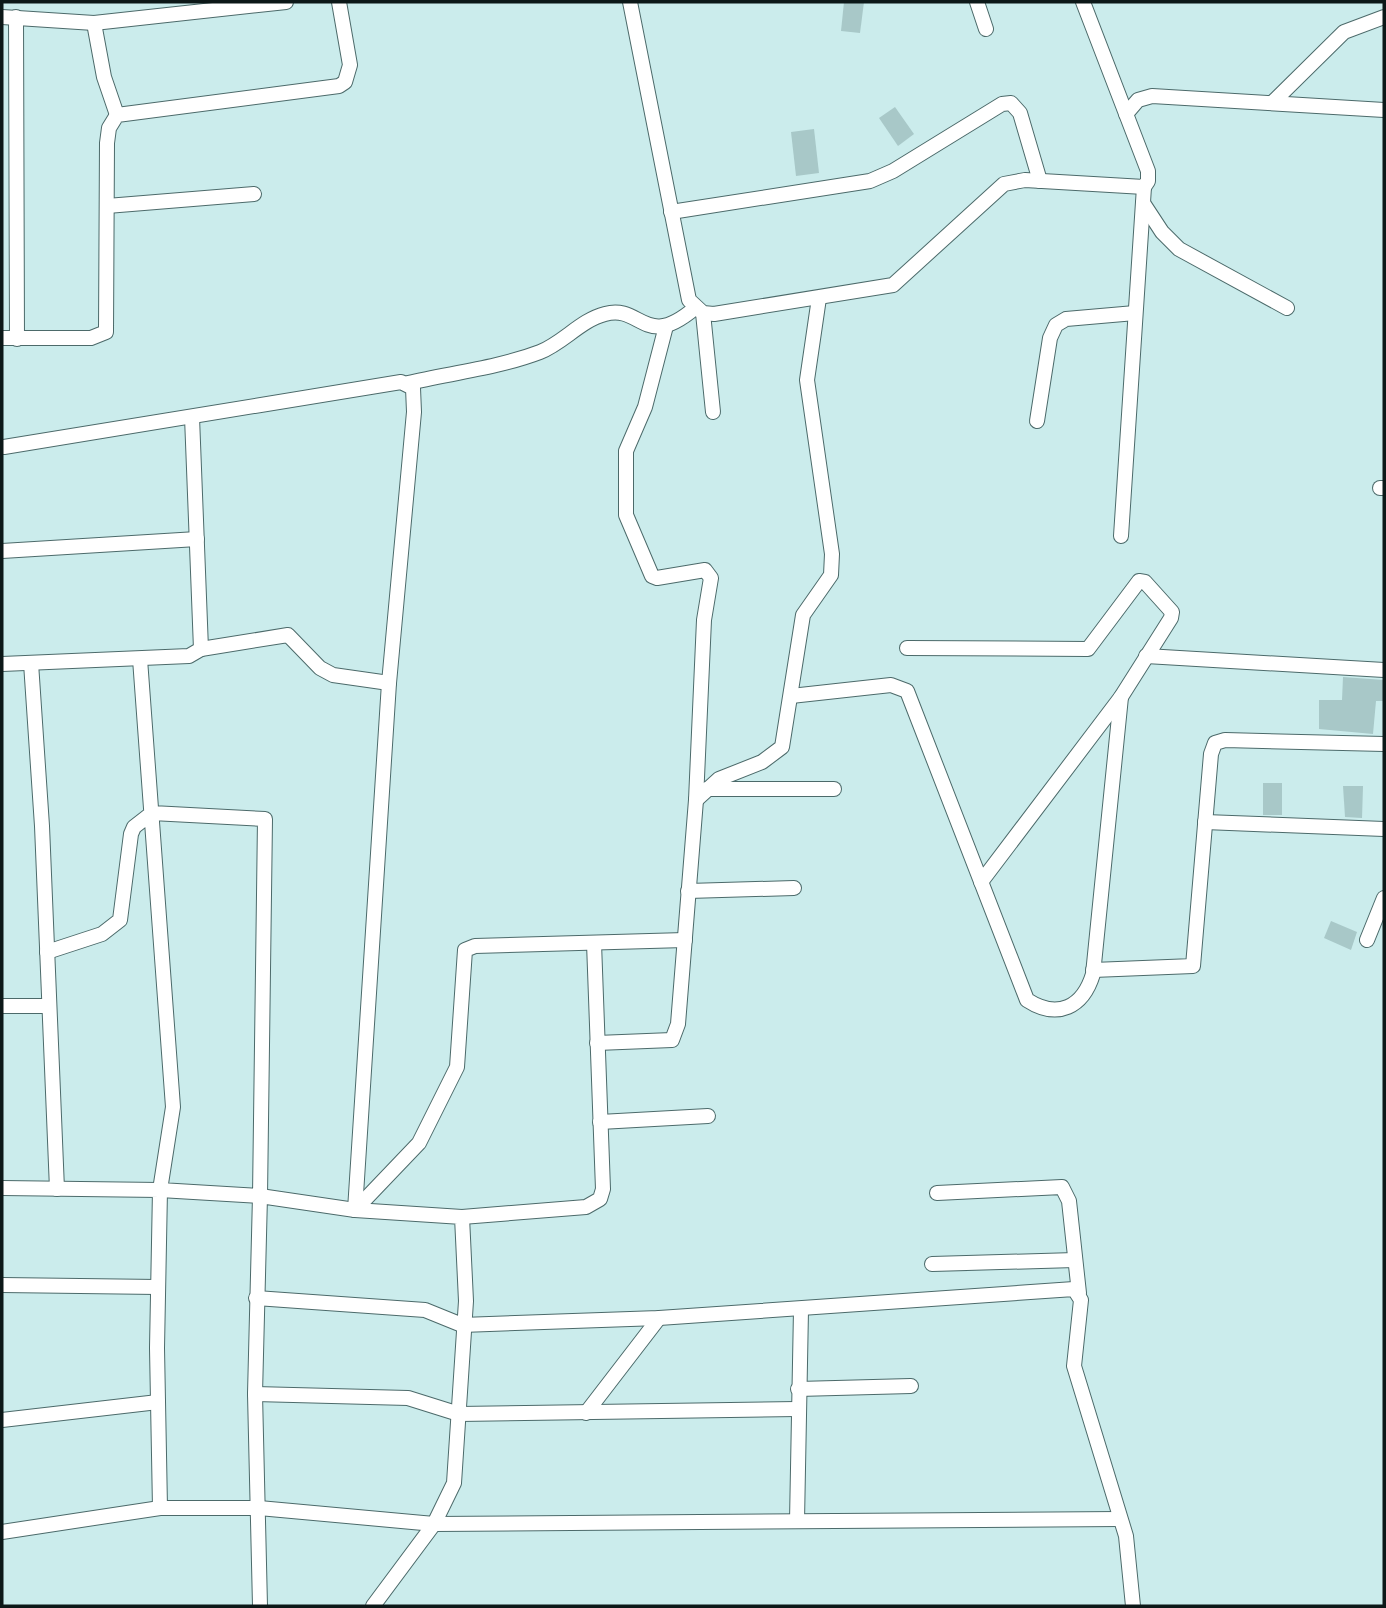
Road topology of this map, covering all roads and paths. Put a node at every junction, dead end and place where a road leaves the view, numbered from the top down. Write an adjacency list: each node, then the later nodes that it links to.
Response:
1 (286, 2): 8 (street)
2 (339, 2): 13 (street)
3 (630, 2): 19 (street)
4 (977, 2): 9 (street)
5 (1084, 5): 12 (street)
6 (1384, 16): 10 (street)
7 (9, 17): 8 (street); 26 (street)
8 (94, 23): 13 (street)
9 (986, 29)
10 (1272, 103): 11 (street); 12 (street)
11 (1384, 110)
12 (1126, 114): 15 (street)
13 (117, 115): 18 (street)
14 (1040, 181): 15 (street); 19 (street); 20 (street)
15 (1144, 187): 17 (street)
16 (254, 194): 18 (street)
17 (1143, 203): 21 (street); 23 (street)
18 (107, 206): 26 (street)
19 (671, 212): 22 (street)
20 (819, 298): 22 (street); 43 (street)
21 (1287, 308)
22 (699, 310): 24 (street); 28 (street)
23 (1135, 313): 30 (street); 32 (street)
24 (666, 326): 27 (street); 48 (street)
25 (2, 338): 26 (street)
26 (17, 339)
27 (408, 383): 29 (street); 42 (street)
28 (713, 412)
29 (192, 417): 31 (street); 33 (street)
30 (1037, 421)
31 (4, 447)
32 (1121, 536)
33 (197, 539): 34 (street); 36 (street)
34 (2, 551)
35 (907, 648): 37 (street)
36 (201, 649): 38 (street); 42 (street)
37 (1146, 656): 41 (street); 44 (street)
38 (140, 659): 39 (street); 49 (street)
39 (31, 663): 40 (street); 59 (street)
40 (2, 664)
41 (1384, 670)
42 (389, 682): 71 (street)
43 (791, 696): 46 (street); 52 (street)
44 (1121, 696): 52 (street); 60 (street)
45 (1384, 744): 50 (street)
46 (707, 789): 47 (street); 48 (street)
47 (834, 789)
48 (696, 800): 54 (street)
49 (152, 813): 59 (street); 68 (street); 70 (street)
50 (1205, 822): 51 (street); 60 (street)
51 (1384, 829)
52 (981, 882): 60 (street)
53 (794, 888): 54 (street)
54 (688, 891): 56 (street)
55 (1384, 898): 57 (street)
56 (685, 940): 58 (street); 63 (street)
57 (1367, 940)
58 (594, 943): 63 (street); 71 (street)
59 (47, 952): 62 (street)
60 (1093, 970)
61 (2, 1006): 62 (street)
62 (49, 1006): 67 (street)
63 (597, 1043): 65 (street)
64 (708, 1116): 65 (street)
65 (600, 1122): 72 (street)
66 (2, 1188): 67 (street)
67 (57, 1189): 68 (street)
68 (160, 1190): 70 (street); 76 (street)
69 (937, 1193): 73 (street)
70 (260, 1196): 71 (street); 78 (street)
71 (355, 1210): 72 (street)
72 (462, 1217): 81 (street)
73 (1075, 1260): 74 (street); 77 (street)
74 (932, 1264)
75 (2, 1285): 76 (street)
76 (158, 1287): 85 (street)
77 (1079, 1293): 79 (street); 92 (street)
78 (256, 1297): 81 (street); 84 (street)
79 (801, 1310): 80 (street); 83 (street)
80 (659, 1318): 81 (street); 87 (street)
81 (462, 1325): 88 (street)
82 (911, 1387): 83 (street)
83 (798, 1389): 86 (street)
84 (255, 1394): 88 (street); 91 (street)
85 (158, 1402): 89 (street); 90 (street)
86 (797, 1409): 87 (street); 93 (street)
87 (586, 1413): 88 (street)
88 (459, 1415): 94 (street)
89 (2, 1420)
90 (160, 1508): 91 (street); 95 (street)
91 (259, 1508): 94 (street); 96 (street)
92 (1120, 1519): 93 (street); 98 (street)
93 (797, 1521): 94 (street)
94 (434, 1524): 97 (street)
95 (2, 1532)
96 (260, 1606)
97 (373, 1606)
98 (1133, 1606)

